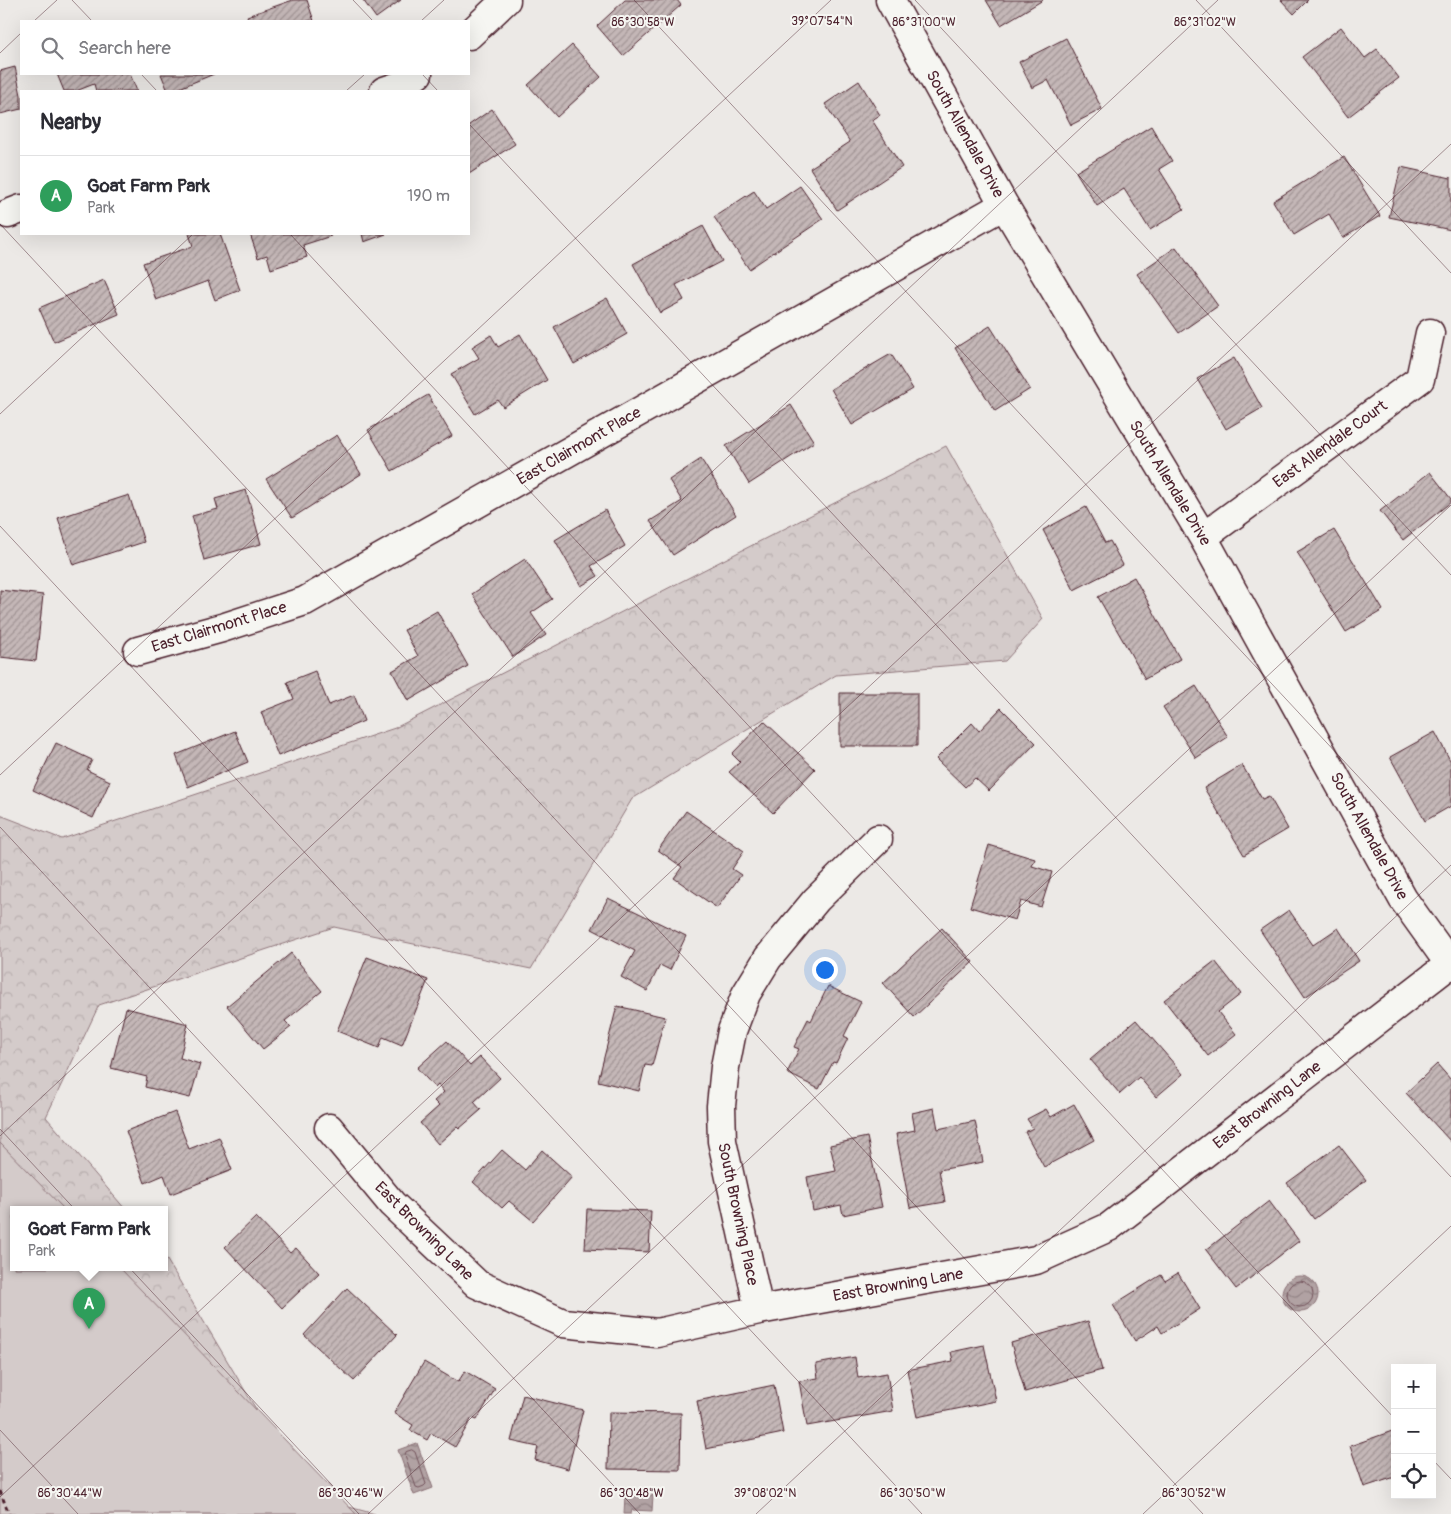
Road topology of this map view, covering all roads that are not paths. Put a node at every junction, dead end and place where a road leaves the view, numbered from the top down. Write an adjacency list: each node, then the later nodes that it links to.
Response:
1 (506, 0): 3 (street)
2 (890, 0): 6 (street, South Allendale Drive)
3 (470, 34)
4 (417, 75): 5 (street)
5 (387, 90)
6 (1004, 205): 8 (street, South Allendale Drive); 9 (street, East Clairmont Place)
7 (1430, 333): 8 (street, East Allendale Court)
8 (1203, 537): 11 (street, South Allendale Drive)
9 (138, 651)
10 (878, 839): 13 (street, South Browning Place)
11 (1447, 950): 13 (street, East Browning Lane)
12 (329, 1128): 13 (street, East Browning Lane)
13 (759, 1310)

